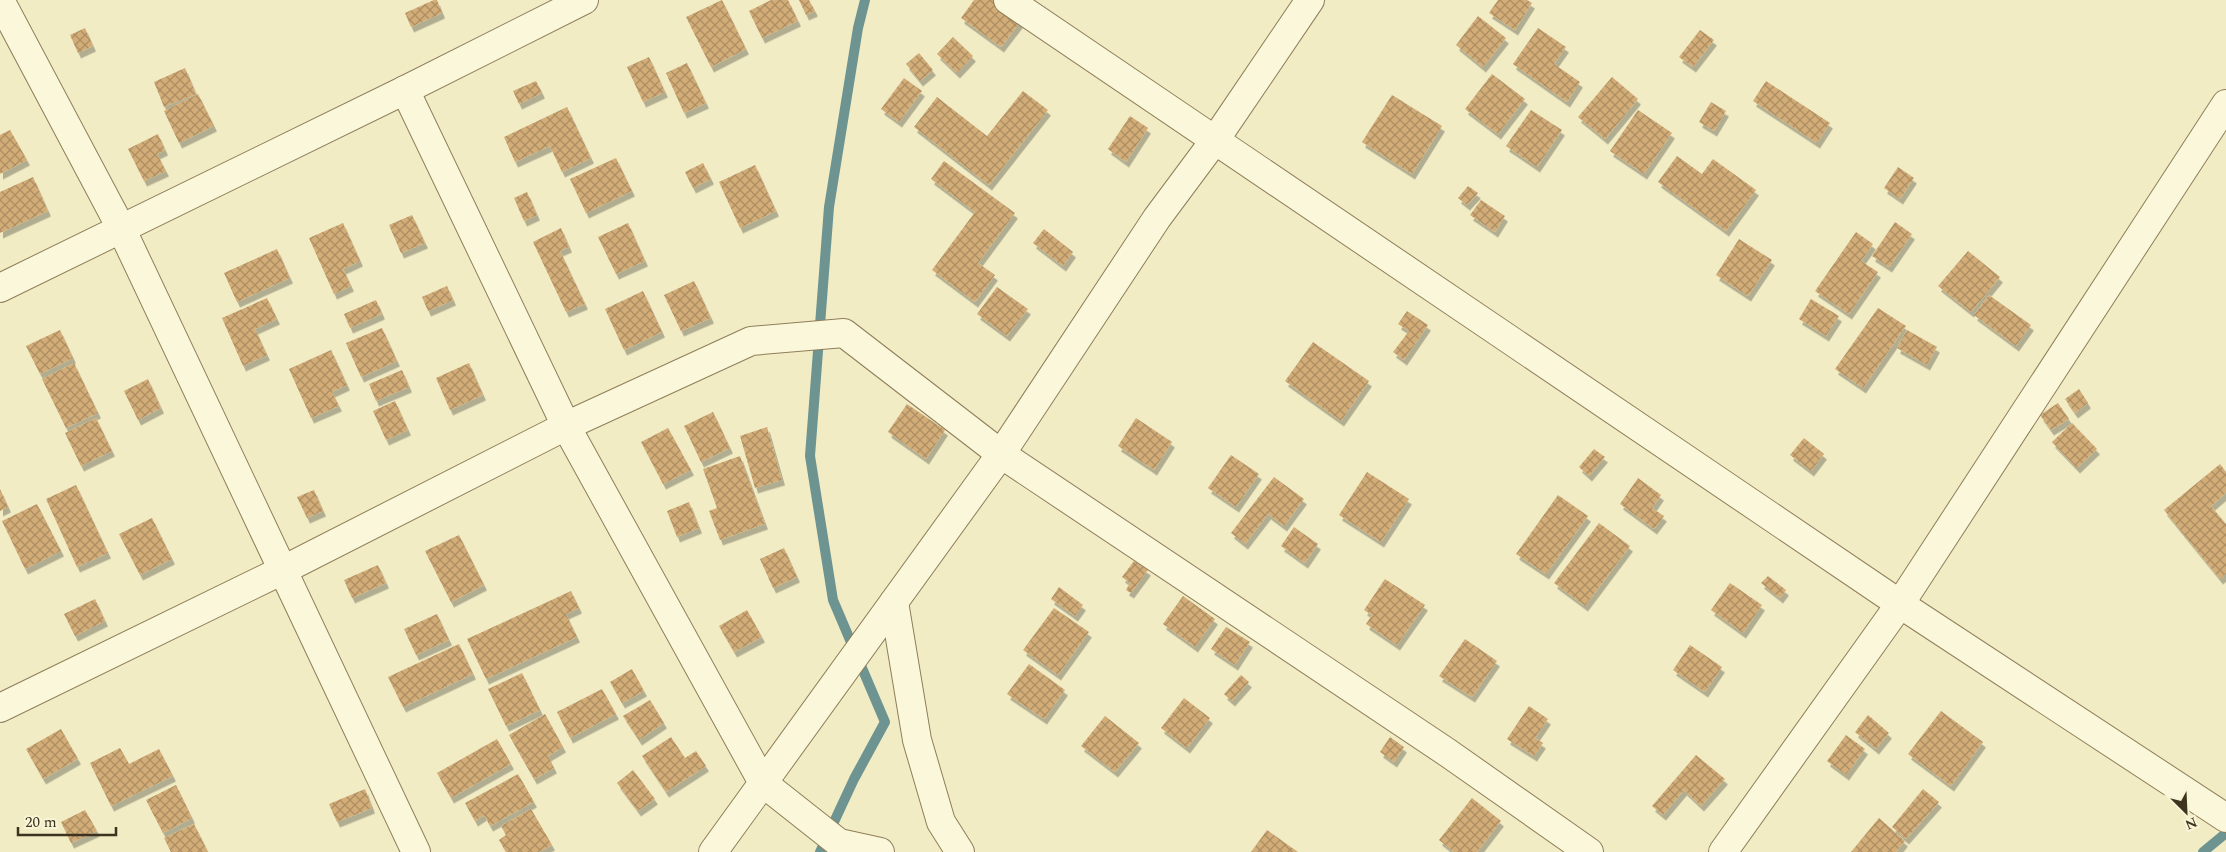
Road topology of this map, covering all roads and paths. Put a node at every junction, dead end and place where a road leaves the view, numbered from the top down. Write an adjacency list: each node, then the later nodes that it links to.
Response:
1 (0, 0): 8 (street)
2 (584, 0): 5 (street)
3 (1008, 0): 7 (street)
4 (1310, 0): 7 (street)
5 (405, 90): 8 (street); 10 (street)
6 (2226, 104): 14 (street)
7 (1215, 140): 11 (street); 14 (street)
8 (121, 228): 9 (street); 12 (street)
9 (0, 288)
10 (566, 426): 11 (street); 12 (street); 16 (street)
11 (1001, 454): 13 (street); 22 (street)
12 (283, 570): 15 (street); 18 (street)
13 (894, 602): 16 (street); 21 (street)
14 (1900, 604): 17 (street); 23 (street)
15 (0, 708)
16 (763, 783): 19 (street); 20 (street)
17 (2226, 818)
18 (416, 852)
19 (713, 852)
20 (880, 852)
21 (960, 852)
22 (1589, 852)
23 (1723, 852)

